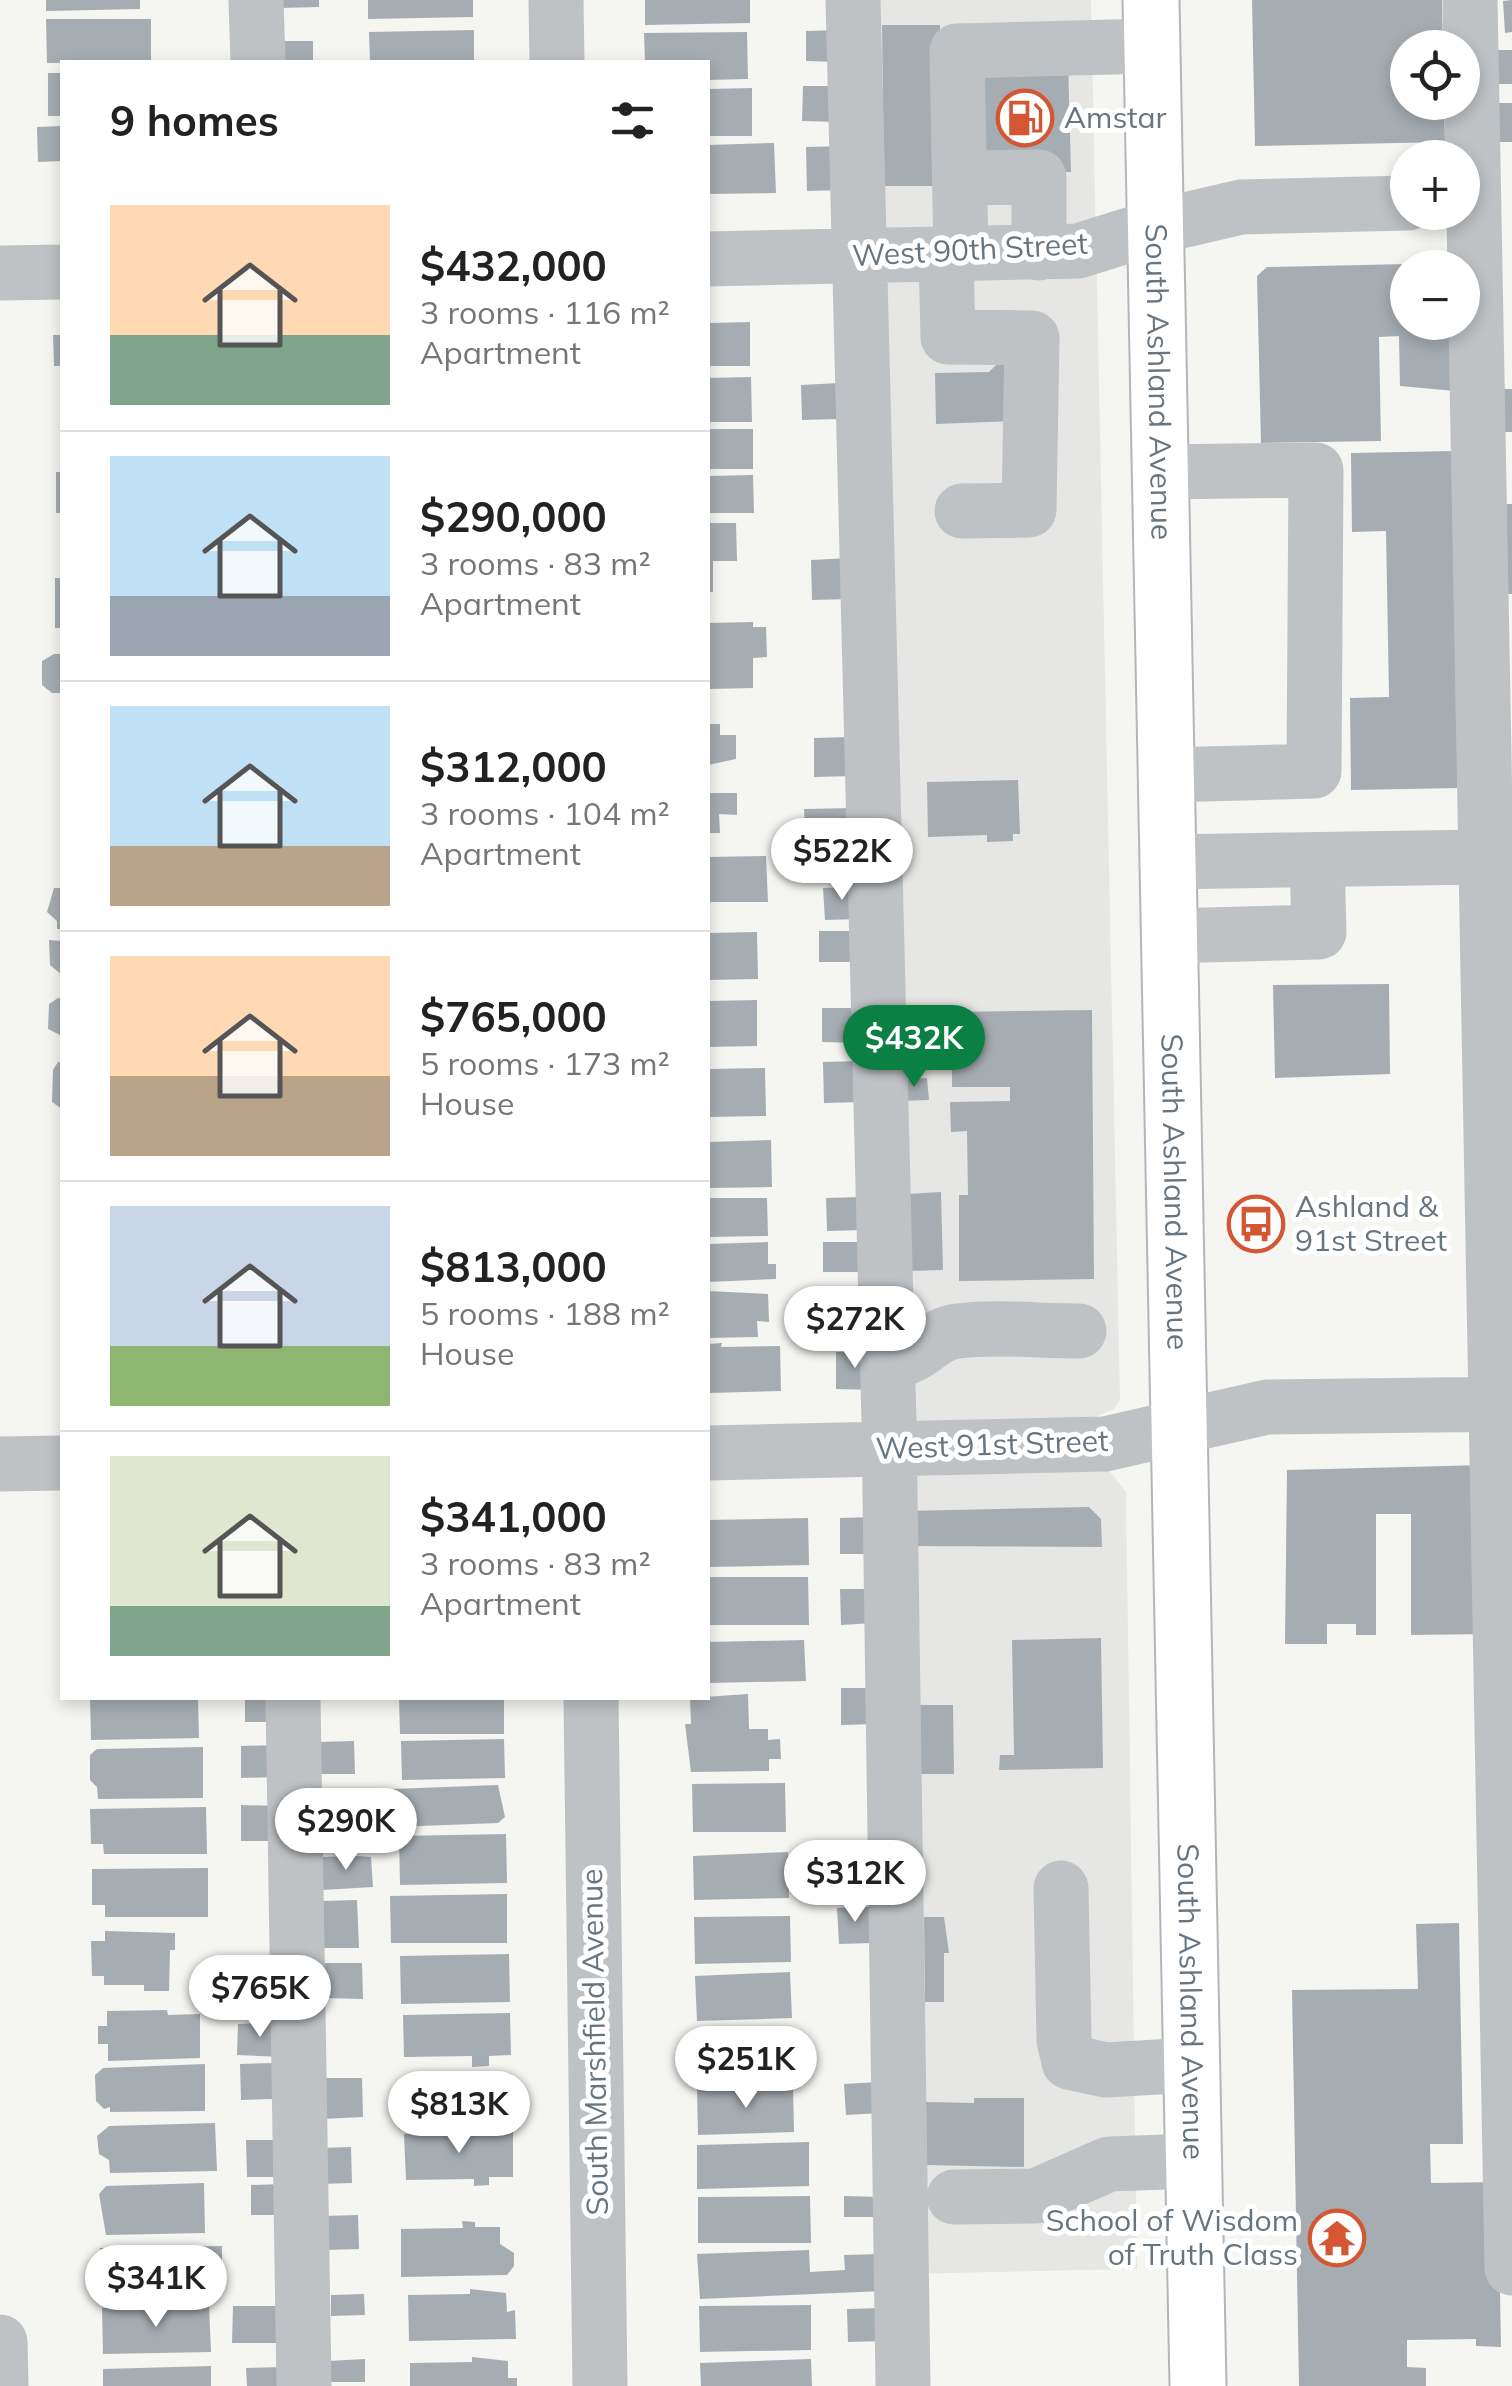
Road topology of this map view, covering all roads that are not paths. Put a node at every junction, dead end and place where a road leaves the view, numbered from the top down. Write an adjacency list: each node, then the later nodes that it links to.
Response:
1 (256, 0): 6 (street)
2 (556, 0): 7 (street)
3 (853, 0): 14 (street)
4 (1470, 0): 9 (street)
5 (1151, 23): 8 (street); 11 (main road, South Ashland Avenue)
6 (258, 60)
7 (557, 60)
8 (960, 178): 12 (street); 13 (street)
9 (1482, 201): 21 (street)
10 (1390, 203): 11 (street, West 90th Street)
11 (1155, 227): 12 (street, West 90th Street); 18 (main road, South Ashland Avenue)
12 (1040, 253): 13 (street, West 90th Street)
13 (954, 255): 14 (street, West 90th Street); 19 (street)
14 (859, 256): 15 (street, West 90th Street); 26 (street)
15 (710, 259)
16 (60, 272): 17 (street)
17 (0, 273)
18 (1160, 472): 20 (main road, South Ashland Avenue); 20 (street)
19 (962, 510)
20 (1166, 775): 23 (main road, South Ashland Avenue)
21 (1483, 857): 22 (street); 27 (street)
22 (1316, 860): 23 (street); 24 (street)
23 (1167, 862): 24 (main road, South Ashland Avenue)
24 (1169, 936): 28 (main road, South Ashland Avenue)
25 (1079, 1331): 26 (street)
26 (887, 1362): 29 (street)
27 (1504, 1404): 28 (street, West 91st Street); 39 (street)
28 (1179, 1428): 29 (street, West 91st Street); 36 (main road, South Ashland Avenue)
29 (890, 1449): 30 (street, West 91st Street); 45 (street)
30 (710, 1452)
31 (60, 1463): 32 (street)
32 (0, 1464)
33 (293, 1700): 43 (street)
34 (590, 1700): 44 (street, South Marshfield Avenue)
35 (1061, 1888): 36 (street)
36 (1192, 2065): 37 (main road, South Ashland Avenue)
37 (1194, 2162): 38 (street); 46 (main road, South Ashland Avenue)
38 (954, 2197)
39 (1512, 2268)
40 (0, 2342): 41 (street)
41 (0, 2359): 42 (street)
42 (1, 2386)
43 (304, 2386)
44 (600, 2386)
45 (903, 2386)
46 (1198, 2386)

